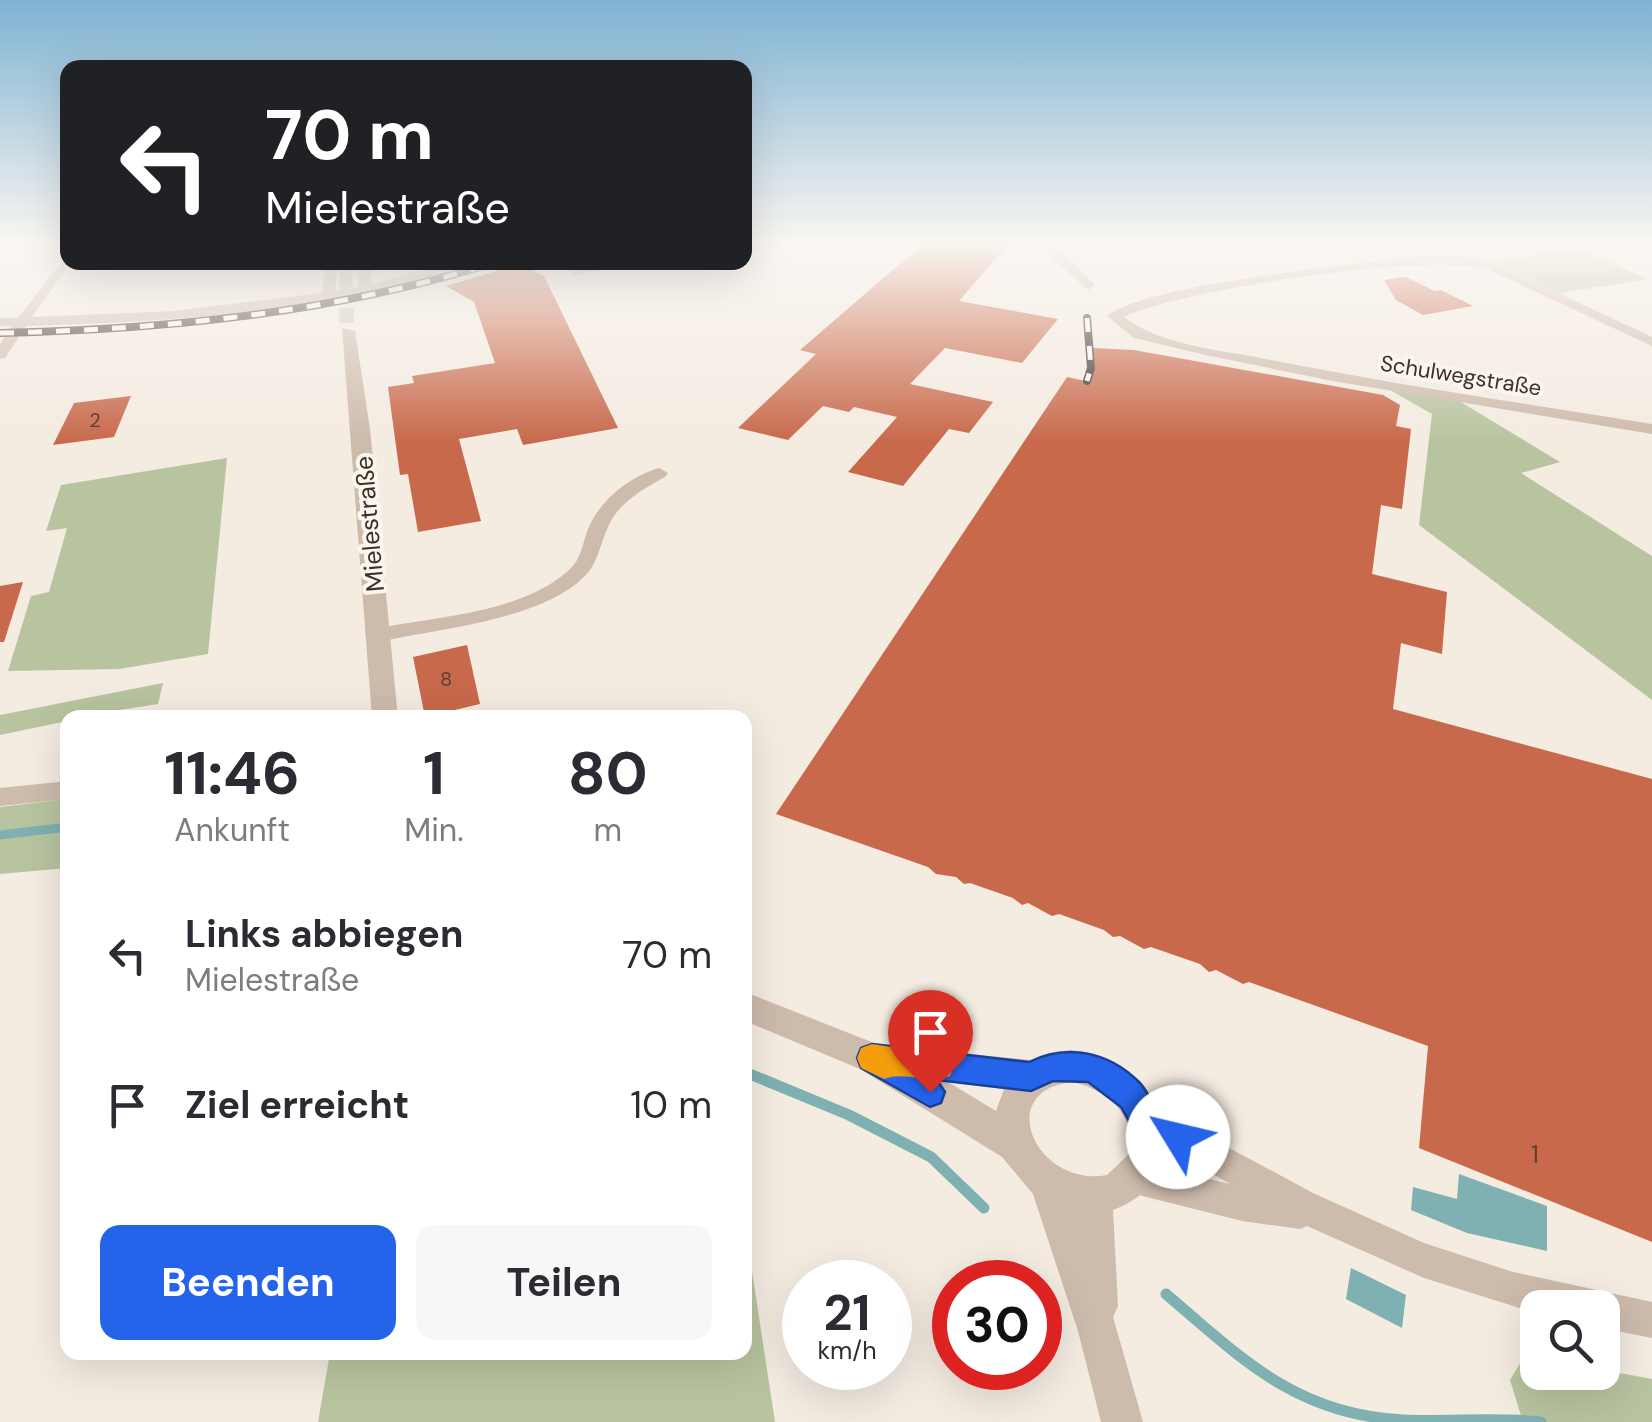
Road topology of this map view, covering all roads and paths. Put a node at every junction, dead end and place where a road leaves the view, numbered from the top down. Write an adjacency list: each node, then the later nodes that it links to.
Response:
1 (34, 309): 5 (street)
2 (203, 309): 5 (street)
3 (1124, 309): 10 (street, Schulwegstraße)
4 (1583, 309): 8 (street, Schulwegstraße)
5 (26, 321): 6 (street); 9 (street)
6 (0, 322)
7 (347, 331): 12 (street, Mielestraße)
8 (1652, 342)
9 (0, 356)
10 (1652, 429)
11 (659, 473): 12 (street)
12 (379, 635): 13 (street, Mielestraße)
13 (384, 710)
14 (60, 791): 15 (street)
15 (0, 797)
16 (752, 1009): 17 (street)
17 (872, 1058): 18 (street); 20 (street)
18 (1031, 1076): 19 (street); 20 (street)
19 (1144, 1117): 21 (street); 24 (street)
20 (1016, 1144): 22 (street)
21 (1135, 1179): 23 (street); 24 (street)
22 (1047, 1182): 23 (street); 28 (street)
23 (1094, 1196): 28 (street)
24 (1323, 1216): 25 (street)
25 (1520, 1290)
26 (1620, 1314): 27 (street)
27 (1652, 1320)
28 (1098, 1331): 29 (street)
29 (1122, 1422)

